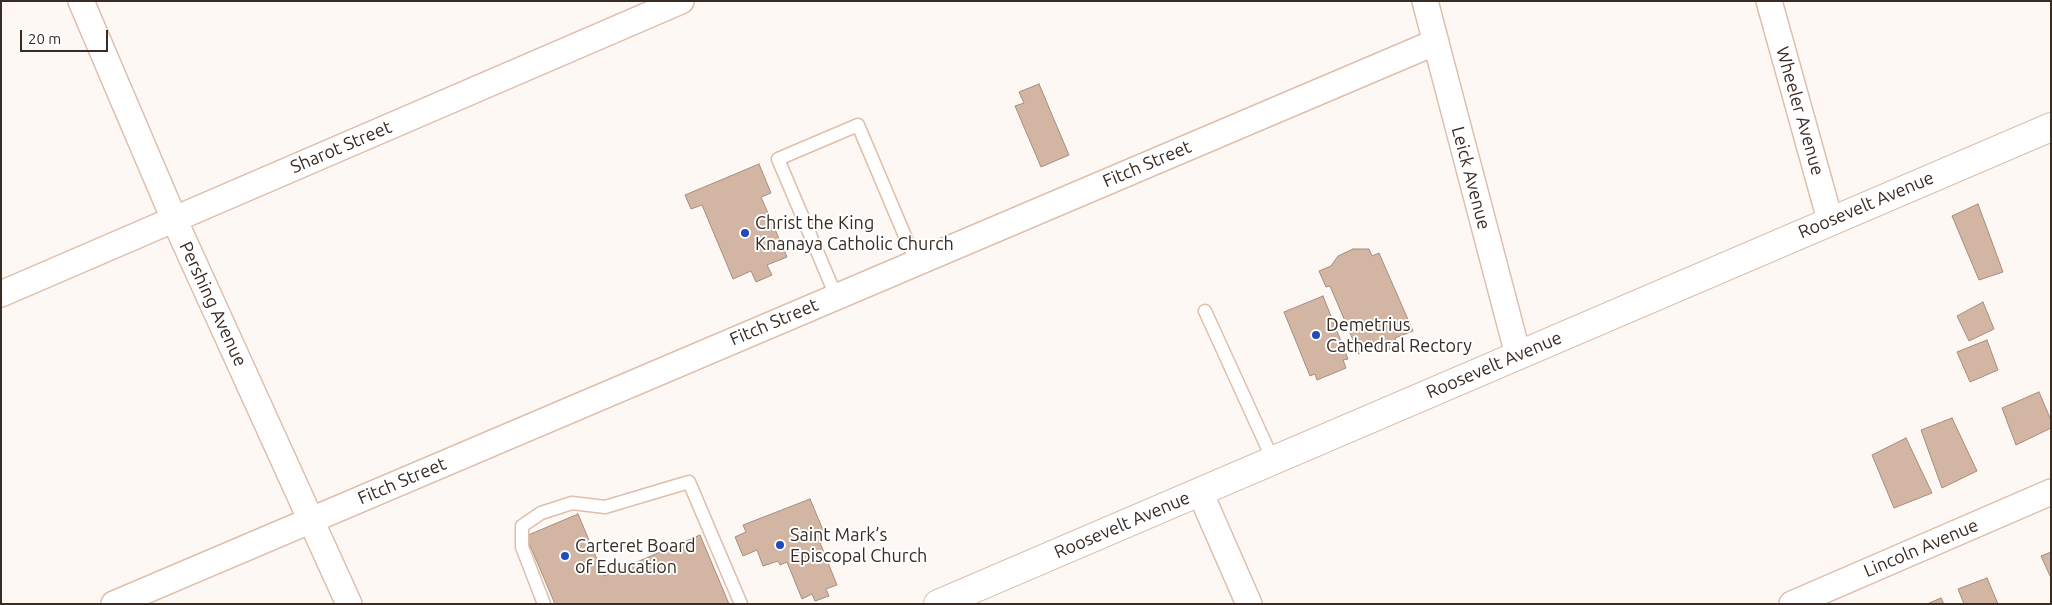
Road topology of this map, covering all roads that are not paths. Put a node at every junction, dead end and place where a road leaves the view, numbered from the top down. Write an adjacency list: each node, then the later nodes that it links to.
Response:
1 (81, 1): 7 (street, Pershing Avenue)
2 (681, 1): 7 (street, Sharot Street)
3 (1425, 1): 5 (street, Leick Avenue)
4 (1769, 1): 8 (street, Wheeler Avenue)
5 (1436, 42): 9 (street, Fitch Street); 13 (street, Leick Avenue)
6 (2051, 127): 8 (street, Roosevelt Avenue)
7 (174, 219): 10 (street, Sharot Street); 17 (street, Pershing Avenue)
8 (1830, 220): 13 (street, Roosevelt Avenue)
9 (916, 262): 11 (street, Fitch Street); 11 (lane)
10 (1, 294)
11 (836, 296): 17 (street, Fitch Street)
12 (1205, 311): 14 (lane)
13 (1518, 355): 14 (street, Roosevelt Avenue)
14 (1273, 460): 15 (street, Roosevelt Avenue)
15 (1200, 492): 22 (street, Roosevelt Avenue); 23 (street)
16 (2051, 492): 24 (street, Lincoln Avenue)
17 (312, 519): 18 (street, Fitch Street); 19 (street, Pershing Avenue)
18 (114, 604)
19 (349, 604)
20 (544, 604): 21 (lane)
21 (741, 604)
22 (938, 604)
23 (1249, 604)
24 (1792, 604)

